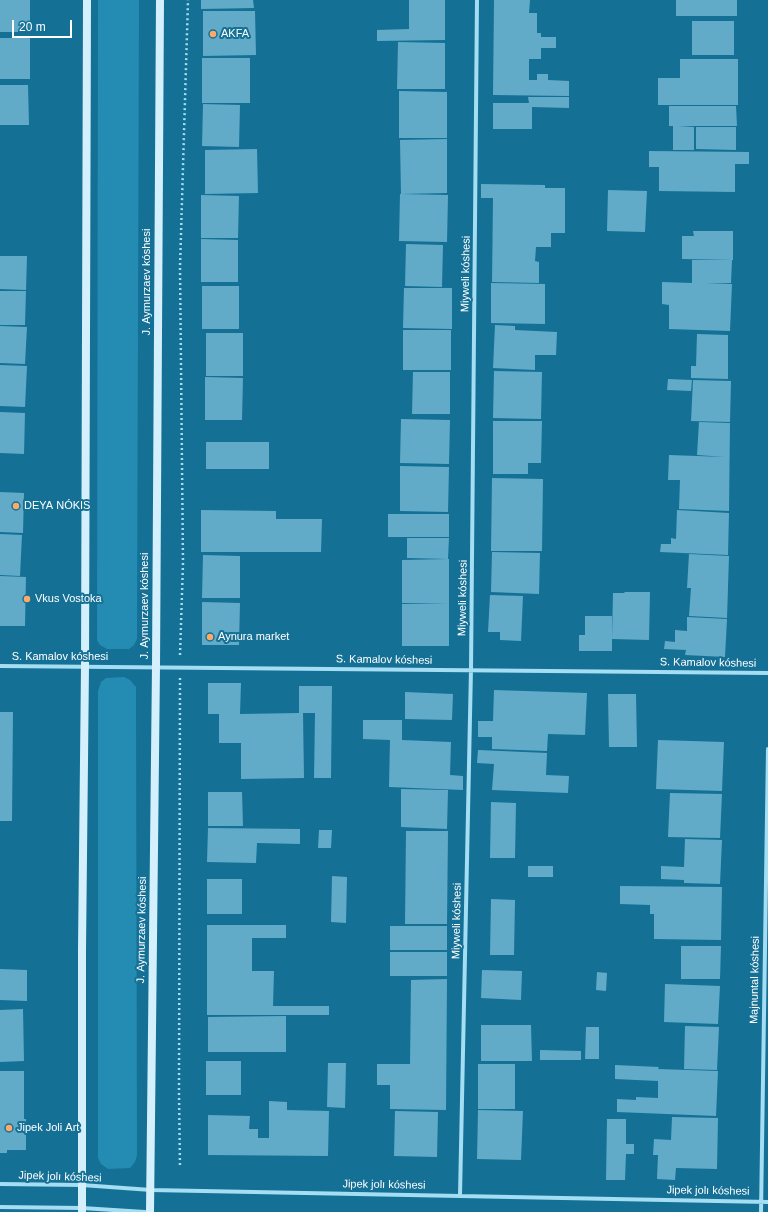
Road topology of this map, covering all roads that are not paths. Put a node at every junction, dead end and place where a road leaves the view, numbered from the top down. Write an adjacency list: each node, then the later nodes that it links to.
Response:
1 (87, 0): 5 (street)
2 (160, 0): 6 (street, J. Aymurzaev kóshesi)
3 (477, 0): 7 (street, Miyweli kóshesi)
4 (0, 666): 5 (street, S. Kamalov kóshesi)
5 (85, 666): 6 (street, S. Kamalov kóshesi); 11 (street)
6 (156, 666): 7 (street, S. Kamalov kóshesi); 12 (street, J. Aymurzaev kóshesi)
7 (471, 669): 8 (street, S. Kamalov kóshesi); 13 (street, Miyweli kóshesi)
8 (768, 673)
9 (768, 749): 14 (street, Majnuntal kóshesi)
10 (0, 1184): 11 (street, Jipek jolı kóshesi)
11 (82, 1185): 12 (street, Jipek jolı kóshesi); 17 (street)
12 (151, 1190): 13 (street, Jipek jolı kóshesi); 19 (street, J. Aymurzaev kóshesi)
13 (460, 1195): 14 (street, Jipek jolı kóshesi)
14 (761, 1202): 15 (street, Jipek jolı kóshesi); 20 (street, Majnuntal kóshesi)
15 (768, 1202)
16 (0, 1207): 17 (street)
17 (82, 1210): 18 (street)
18 (145, 1212)
19 (150, 1212)
20 (761, 1212)

